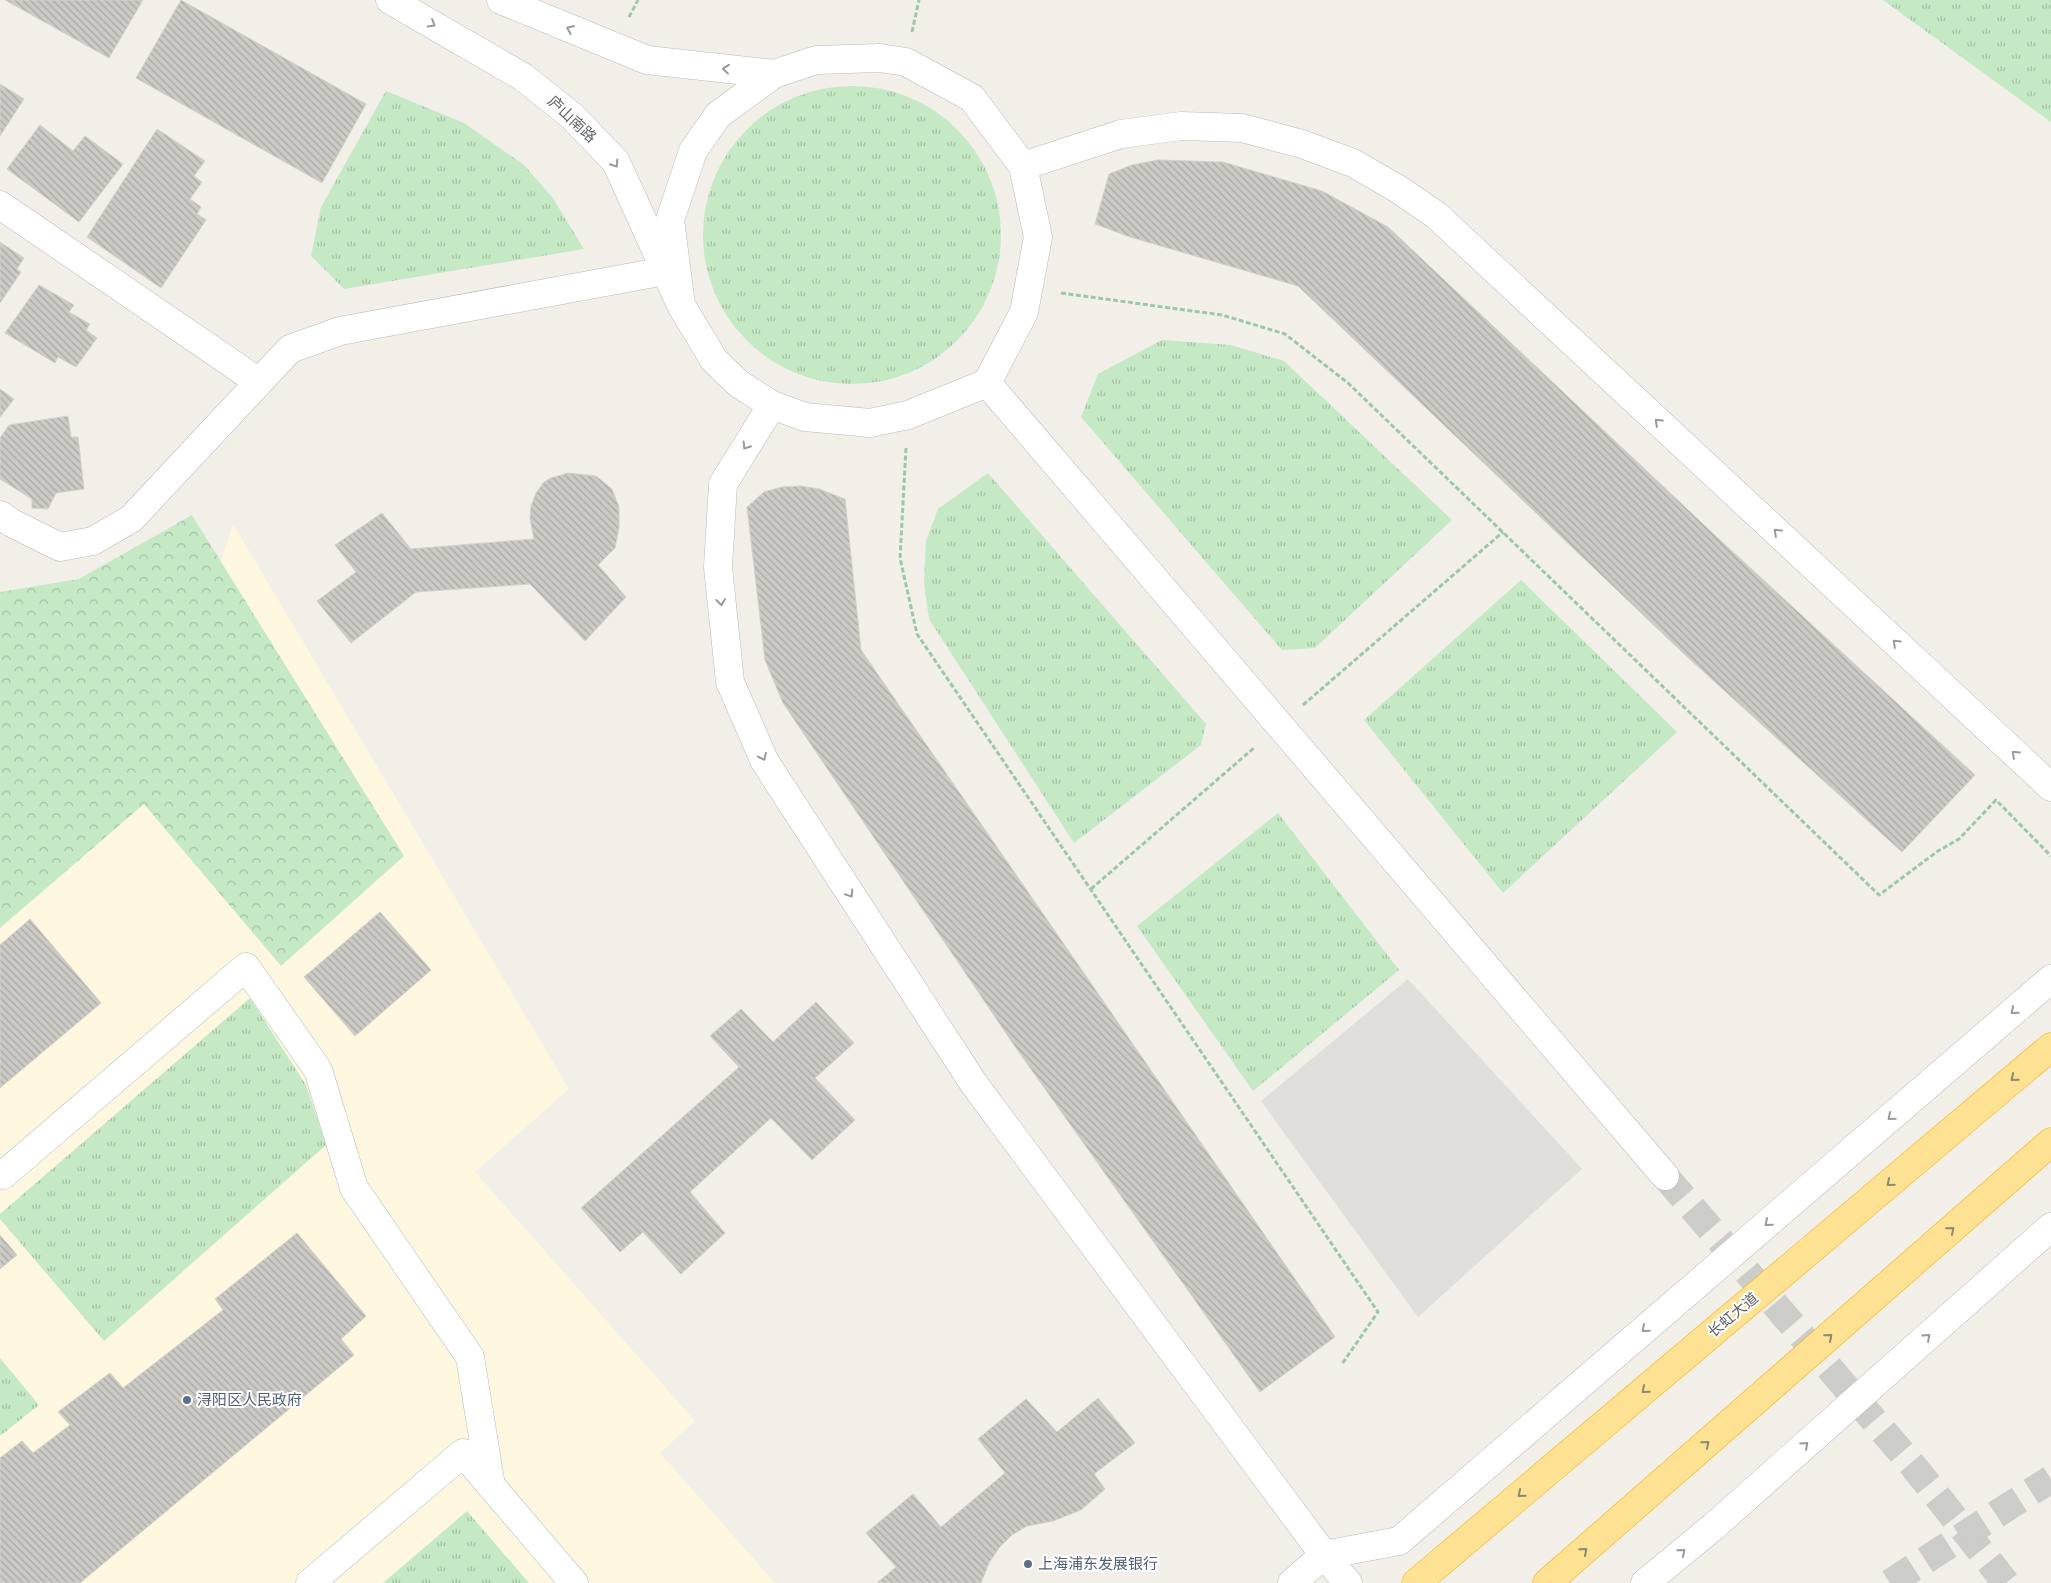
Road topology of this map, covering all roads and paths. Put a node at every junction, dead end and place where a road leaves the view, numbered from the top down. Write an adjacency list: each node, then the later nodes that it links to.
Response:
1 (390, 0): 6 (street, 庐山南路, one-way to 6)
2 (502, 0): 3 (street, one-way to 2)
3 (774, 74): 4 (street); 8 (street)
4 (1023, 166): 7 (street); 14 (street, one-way to 4)
5 (0, 205): 9 (street)
6 (666, 271): 8 (street, 庐山南路); 9 (street)
7 (1028, 289): 10 (street); 15 (path)
8 (681, 305): 11 (street, 庐山南路)
9 (259, 382): 13 (street)
10 (987, 383): 12 (street, 庐山南路); 20 (street)
11 (772, 405): 12 (street, 庐山南路); 24 (street, one-way to 24)
12 (908, 415): 22 (path)
13 (0, 515)
14 (2051, 787)
15 (2051, 856)
16 (2051, 979): 24 (street, one-way to 24)
17 (2051, 1047): 29 (highway, 长虹大道, one-way to 29)
18 (2051, 1142): 30 (highway, one-way to 18)
19 (3, 1175): 23 (street)
20 (1665, 1176)
21 (2051, 1227): 31 (street, one-way to 21)
22 (1342, 1364)
23 (491, 1486): 25 (street); 26 (street)
24 (1324, 1555): 27 (street); 28 (street)
25 (310, 1583)
26 (574, 1583)
27 (1292, 1583)
28 (1348, 1583)
29 (1416, 1583)
30 (1548, 1583)
31 (1645, 1583)

